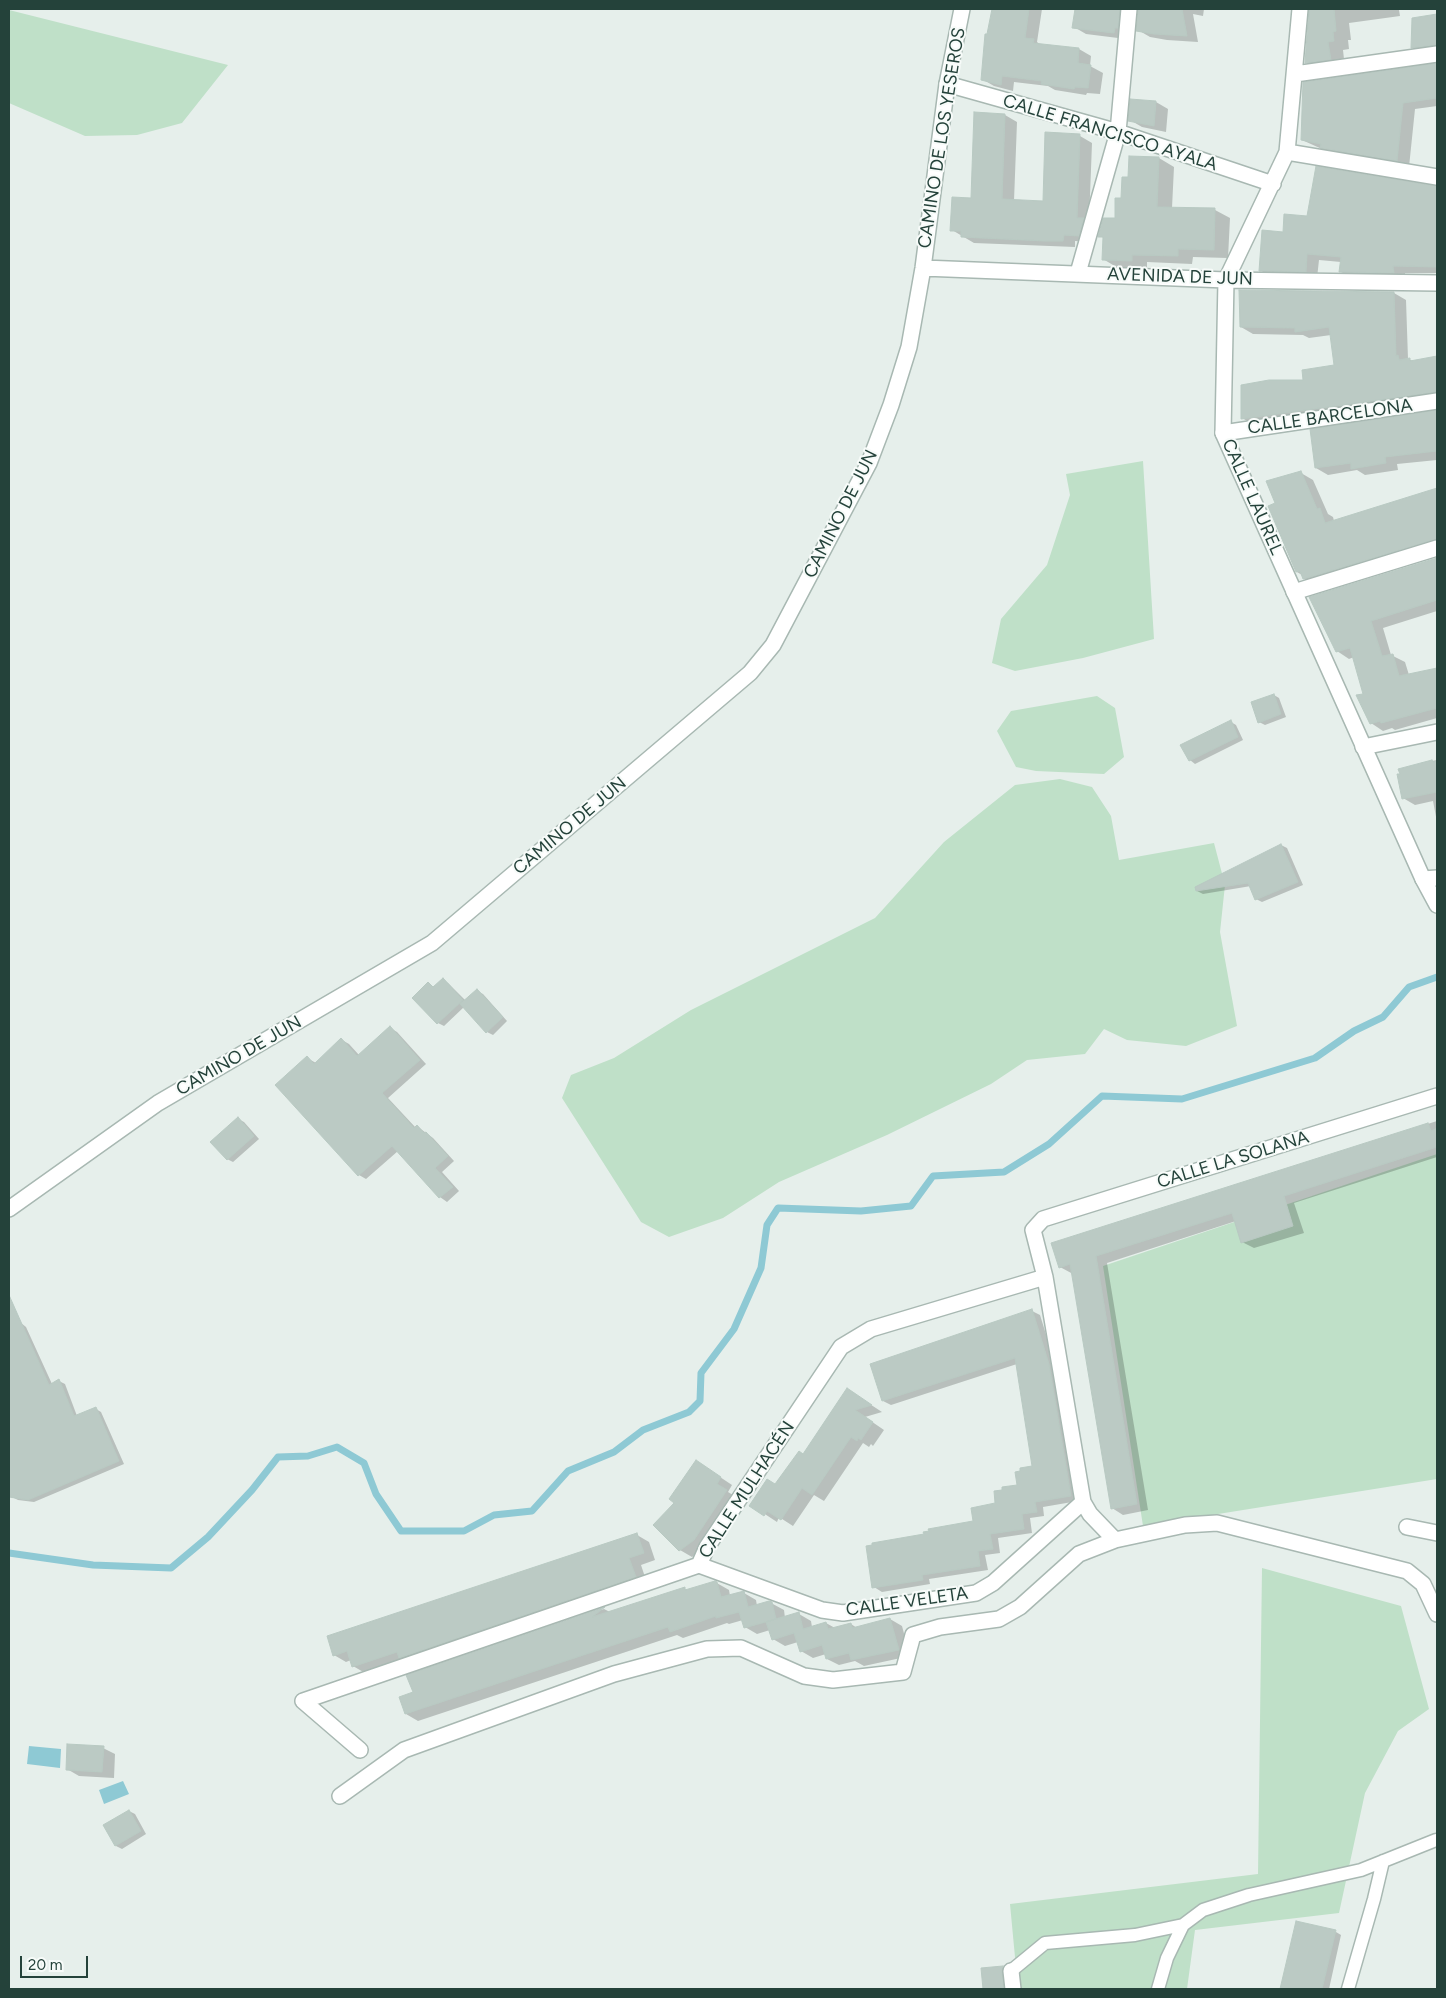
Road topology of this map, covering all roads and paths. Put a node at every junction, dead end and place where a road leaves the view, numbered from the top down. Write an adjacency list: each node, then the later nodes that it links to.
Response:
1 (962, 9): 6 (street, CAMINO DE LOS YESEROS)
2 (1128, 9): 7 (street)
3 (1300, 9): 5 (street, CALLE LAUREL)
4 (1437, 54): 5 (street)
5 (1295, 74): 8 (street, CALLE LAUREL)
6 (946, 84): 7 (street, CALLE FRANCISCO AYALA); 11 (street, CAMINO DE LOS YESEROS)
7 (1118, 132): 10 (street, CALLE FRANCISCO AYALA); 12 (street)
8 (1287, 152): 9 (street); 10 (street, CALLE LAUREL)
9 (1437, 178)
10 (1273, 184): 13 (street, CALLE LAUREL)
11 (923, 268): 12 (street, AVENIDA DE JUN); 24 (street, CAMINO DE JUN)
12 (1078, 273): 13 (street, AVENIDA DE JUN)
13 (1226, 280): 14 (street, AVENIDA DE JUN); 16 (street, CALLE LAUREL)
14 (1437, 283)
15 (1437, 401): 16 (street, CALLE BARCELONA)
16 (1223, 433): 18 (street, CALLE LAUREL)
17 (1437, 548): 18 (street)
18 (1294, 592): 20 (street, CALLE LAUREL)
19 (1437, 732): 20 (street)
20 (1363, 747): 21 (street, CALLE LAUREL)
21 (1430, 879): 22 (street, CALLE LAUREL)
22 (1437, 905)
23 (1437, 1096): 25 (street, CALLE LA SOLANA)
24 (9, 1209)
25 (1046, 1277): 26 (street); 30 (street, CALLE MULHACÉN)
26 (1083, 1502): 29 (street); 30 (street, CALLE VELETA)
27 (1407, 1527): 28 (street)
28 (1437, 1533)
29 (1115, 1540): 31 (street); 33 (street)
30 (699, 1566): 32 (street, CALLE MULHACÉN)
31 (1437, 1614)
32 (360, 1750)
33 (340, 1796)
34 (1436, 1840): 35 (lane)
35 (1383, 1861): 36 (lane); 40 (lane)
36 (1183, 1924): 37 (lane); 39 (lane)
37 (1011, 1971): 38 (street)
38 (1013, 1989)
39 (1158, 1989)
40 (1348, 1989)

